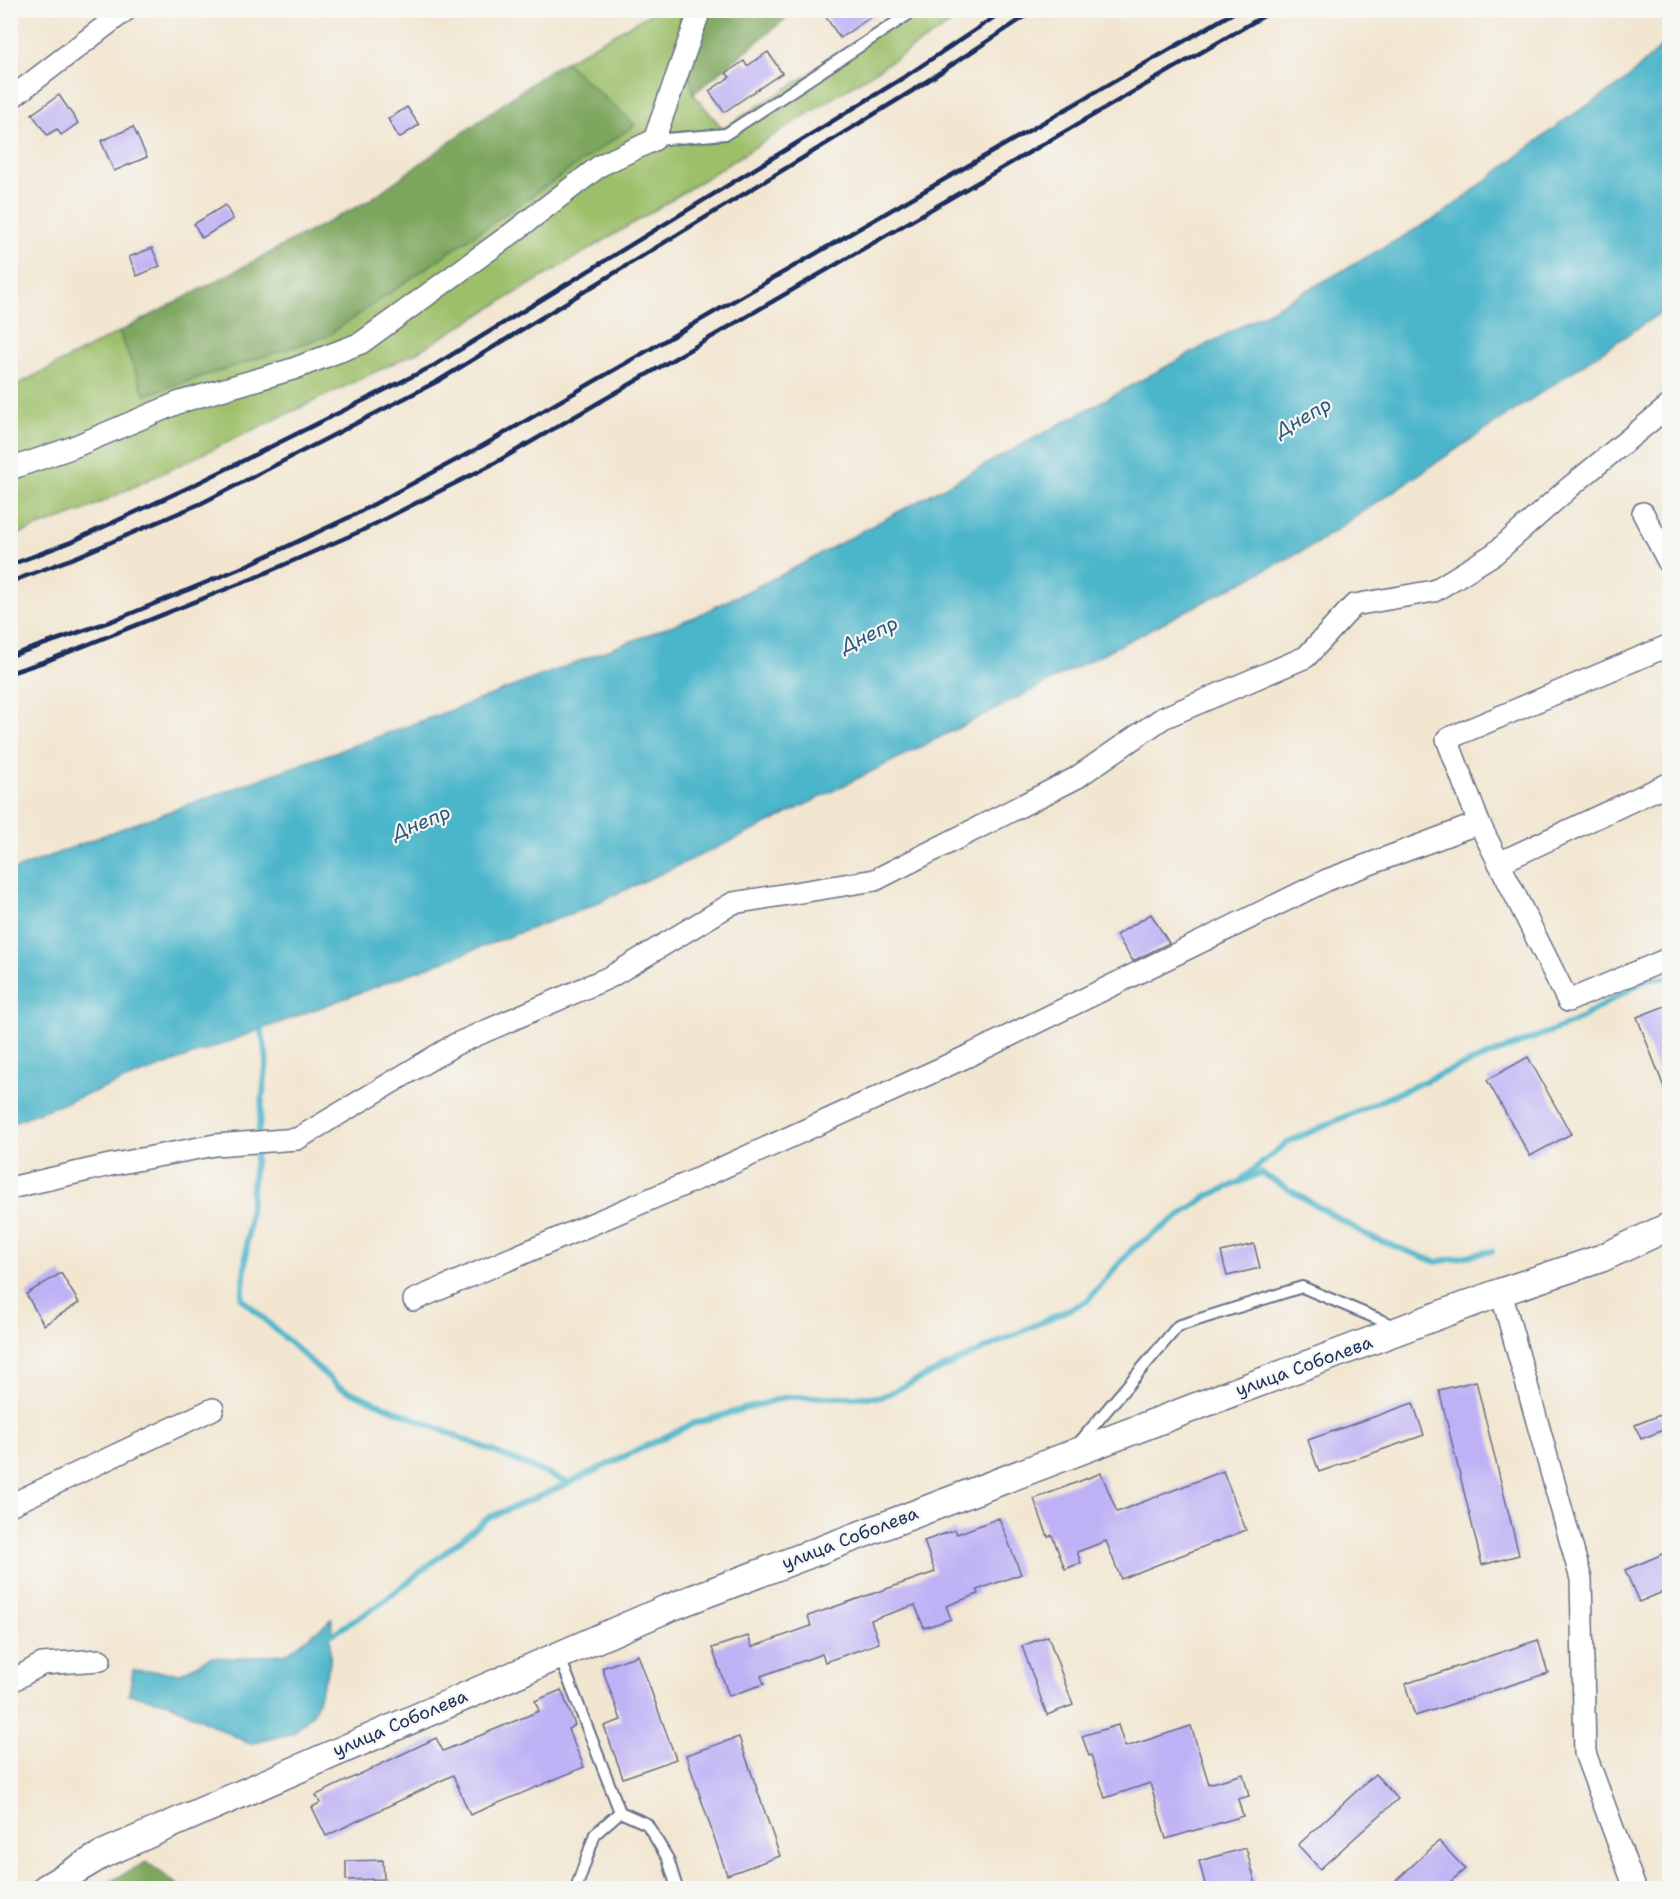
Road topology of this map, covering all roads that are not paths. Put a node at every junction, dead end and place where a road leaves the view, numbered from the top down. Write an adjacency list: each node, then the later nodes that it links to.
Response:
1 (126, 10): 4 (street)
2 (700, 10): 5 (street)
3 (915, 10): 5 (lane)
4 (10, 99)
5 (654, 140): 7 (street)
6 (1670, 405): 15 (street)
7 (10, 469)
8 (1643, 513): 9 (street)
9 (1670, 566)
10 (1670, 645): 12 (street)
11 (1670, 783): 13 (street)
12 (1479, 823): 13 (street); 18 (street)
13 (1499, 863): 14 (street)
14 (1670, 958)
15 (10, 1188)
16 (1670, 1226): 17 (street, улица Соболева)
17 (1501, 1292): 19 (street, улица Соболева); 30 (street)
18 (414, 1300)
19 (1402, 1329): 21 (street, улица Соболева); 21 (lane)
20 (213, 1408): 22 (street)
21 (1069, 1455): 23 (street, улица Соболева)
22 (10, 1505)
23 (558, 1655): 26 (lane); 27 (street, улица Соболева)
24 (100, 1660): 25 (street)
25 (10, 1682)
26 (620, 1812): 28 (lane); 29 (lane)
27 (46, 1888)
28 (578, 1888)
29 (677, 1888)
30 (1635, 1888)

